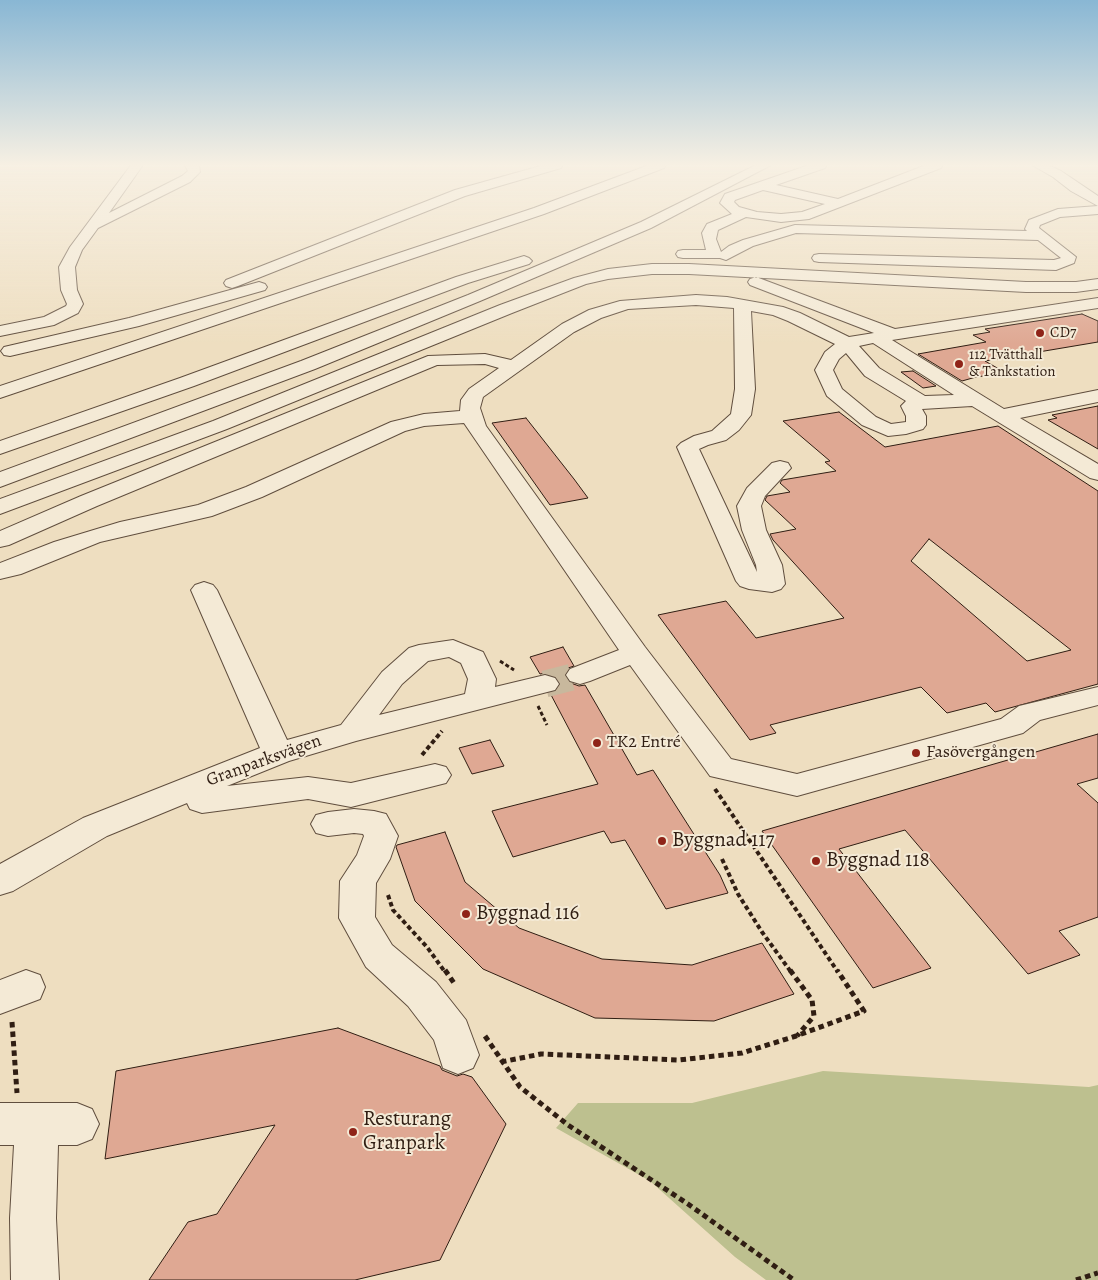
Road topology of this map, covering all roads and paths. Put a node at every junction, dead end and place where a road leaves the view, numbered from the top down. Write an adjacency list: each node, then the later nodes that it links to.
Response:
1 (94, 225): 21 (street)
2 (381, 225): 31 (street)
3 (469, 225): 18 (street)
4 (499, 225): 35 (street)
5 (616, 225): 14 (street)
6 (644, 225): 34 (street)
7 (715, 225): 17 (street)
8 (1034, 225): 9 (street)
9 (1036, 233): 12 (street); 13 (street)
10 (797, 244): 12 (street)
11 (817, 245): 13 (street)
12 (752, 250): 17 (street)
13 (1063, 252): 16 (street)
14 (542, 257): 29 (street); 44 (street)
15 (611, 258): 34 (street)
16 (804, 258)
17 (721, 260): 20 (street); 27 (street); 28 (street)
18 (322, 269)
19 (280, 281): 31 (street)
20 (1098, 284)
21 (69, 290): 25 (street); 26 (street)
22 (742, 304): 30 (street); 33 (street); 45 (street)
23 (1090, 304): 24 (street); 28 (street)
24 (1098, 313)
25 (0, 321)
26 (0, 331)
27 (462, 334): 33 (street); 41 (street)
28 (885, 336): 30 (street); 37 (street)
29 (304, 338): 42 (street); 43 (street)
30 (847, 342): 38 (street); 38 (street)
31 (5, 352)
32 (434, 360): 33 (street); 41 (street); 49 (street)
33 (520, 361): 40 (street)
34 (308, 365): 47 (street)
35 (0, 392)
36 (1098, 396): 39 (street)
37 (976, 400): 38 (street); 39 (street)
38 (920, 402)
39 (1002, 415): 46 (street)
40 (471, 416): 50 (street); 52 (street)
41 (220, 425): 48 (street)
42 (0, 429)
43 (0, 448)
44 (0, 464)
45 (780, 468)
46 (1098, 473)
47 (0, 480)
48 (0, 507)
49 (0, 540)
50 (0, 571)
51 (204, 590): 59 (street)
52 (635, 653): 53 (street); 55 (street)
53 (580, 676)
54 (545, 684): 56 (street, Granparksvägen)
55 (1098, 696)
56 (479, 699): 58 (street, Granparksvägen); 58 (street)
57 (442, 730): 60 (path)
58 (352, 732): 59 (street, Granparksvägen)
59 (278, 753): 64 (street, Granparksvägen)
60 (428, 765): 61 (street)
61 (202, 801)
62 (328, 824): 70 (street)
63 (722, 859): 69 (path)
64 (0, 881)
65 (386, 886): 66 (path)
66 (455, 986)
67 (11, 992): 72 (path)
68 (864, 1011): 69 (path)
69 (796, 1036): 71 (path)
70 (471, 1044): 71 (path)
71 (501, 1062): 74 (path)
72 (31, 1124): 75 (street)
73 (1098, 1273): 77 (path)
74 (786, 1278): 76 (path)
75 (35, 1280)
76 (794, 1280)
77 (1076, 1280)

